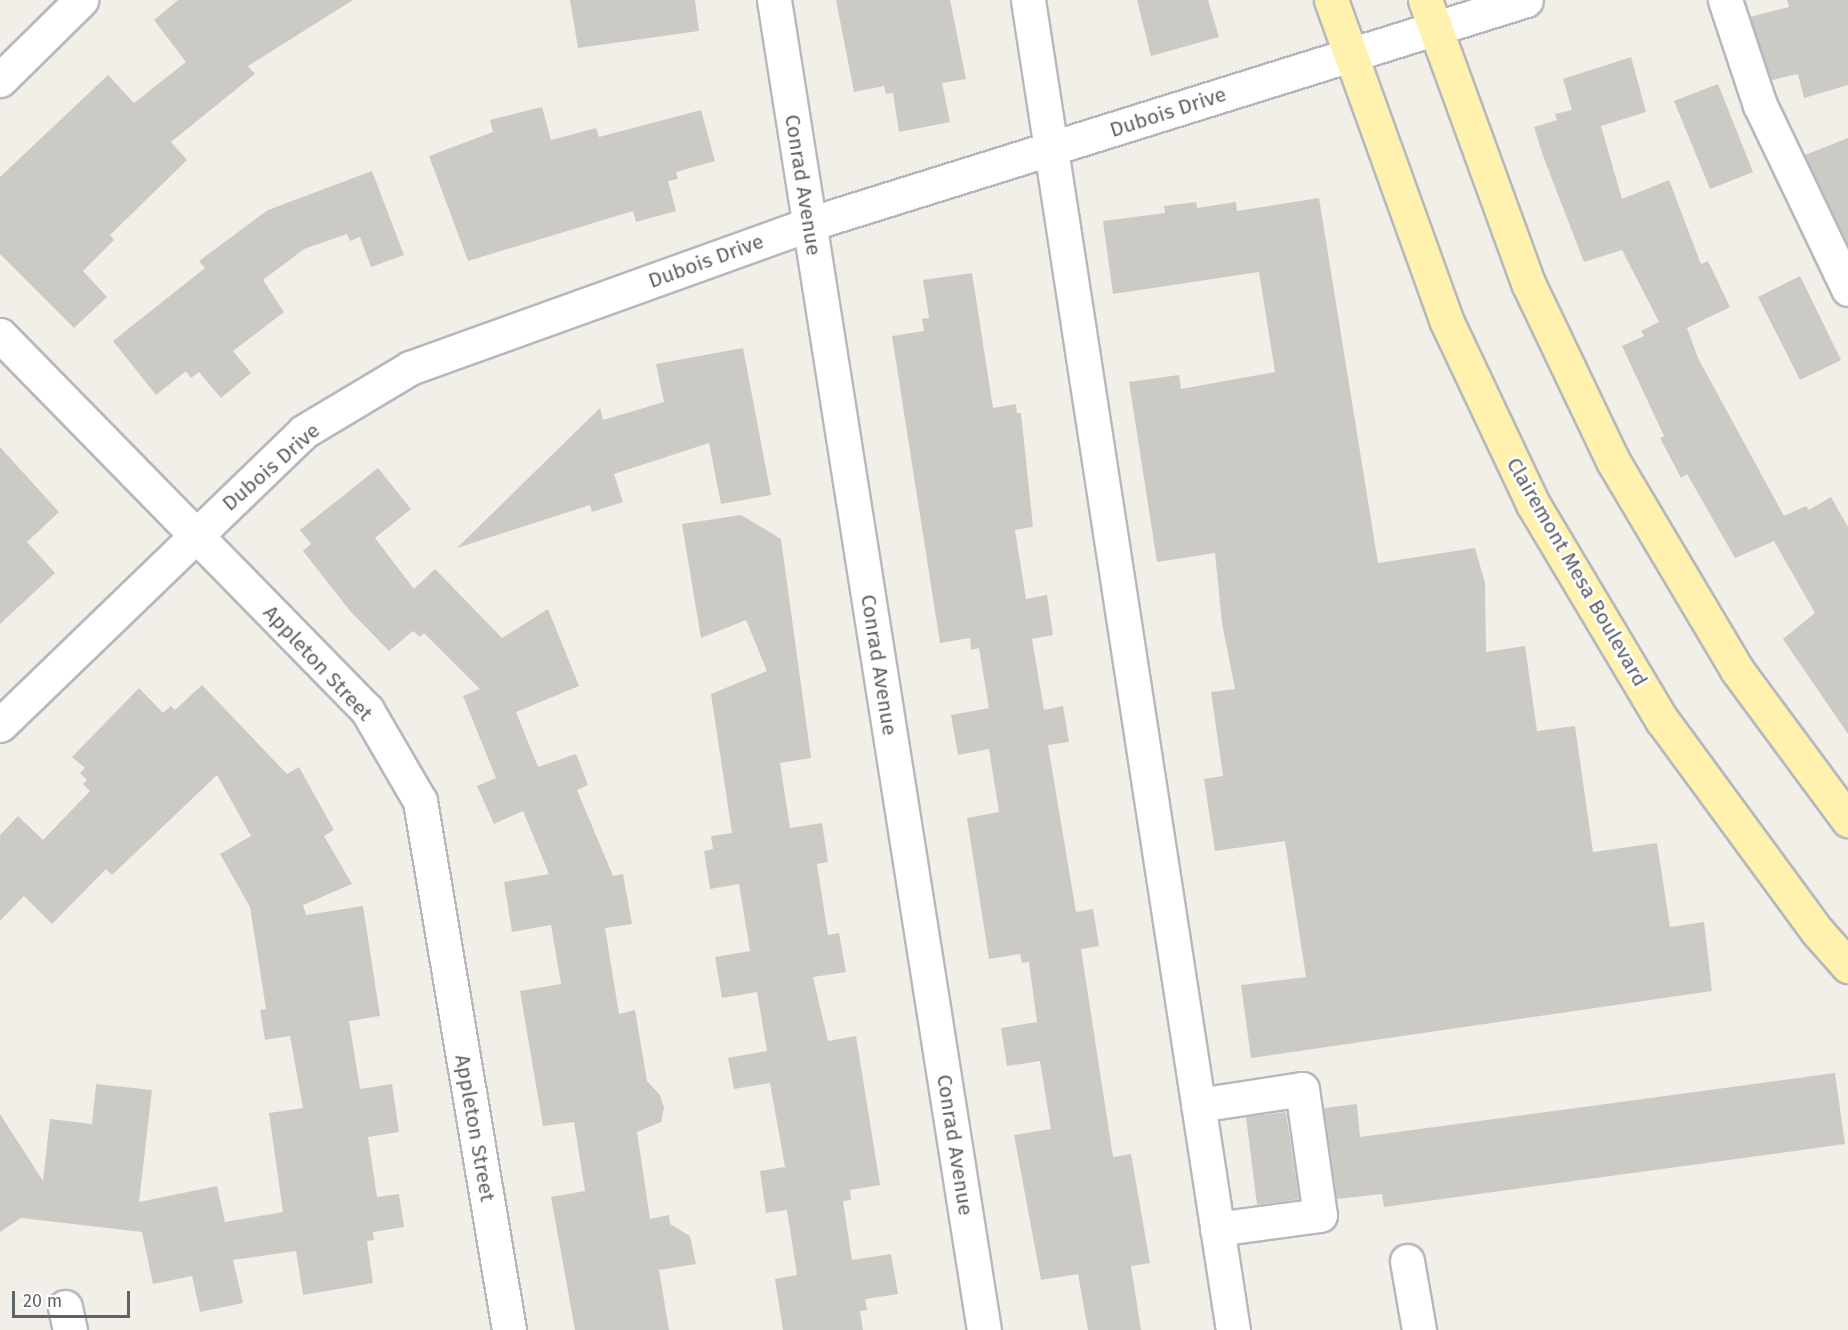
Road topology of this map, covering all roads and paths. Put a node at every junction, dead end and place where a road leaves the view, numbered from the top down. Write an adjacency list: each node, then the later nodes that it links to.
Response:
1 (81, 0): 9 (street)
2 (774, 0): 11 (street, Conrad Avenue)
3 (1028, 0): 10 (street)
4 (1331, 0): 8 (main road, Clairemont Mesa Boulevard)
5 (1526, 0): 7 (street, Dubois Drive)
6 (1725, 0): 12 (street)
7 (1429, 14): 8 (street, Dubois Drive); 16 (main road)
8 (1347, 53): 10 (street, Dubois Drive); 17 (main road, Clairemont Mesa Boulevard)
9 (0, 80)
10 (1052, 151): 11 (street, Dubois Drive); 18 (street)
11 (809, 224): 14 (street, Dubois Drive); 22 (street, Conrad Avenue)
12 (1848, 289)
13 (0, 335): 14 (street, Appleton Street)
14 (195, 536): 15 (street, Dubois Drive); 21 (street, Appleton Street)
15 (0, 725)
16 (1848, 820)
17 (1848, 966)
18 (1198, 1105): 19 (street); 19 (street)
19 (1217, 1229): 23 (street)
20 (1407, 1261): 24 (street)
21 (509, 1330)
22 (984, 1330)
23 (1233, 1330)
24 (1419, 1330)

